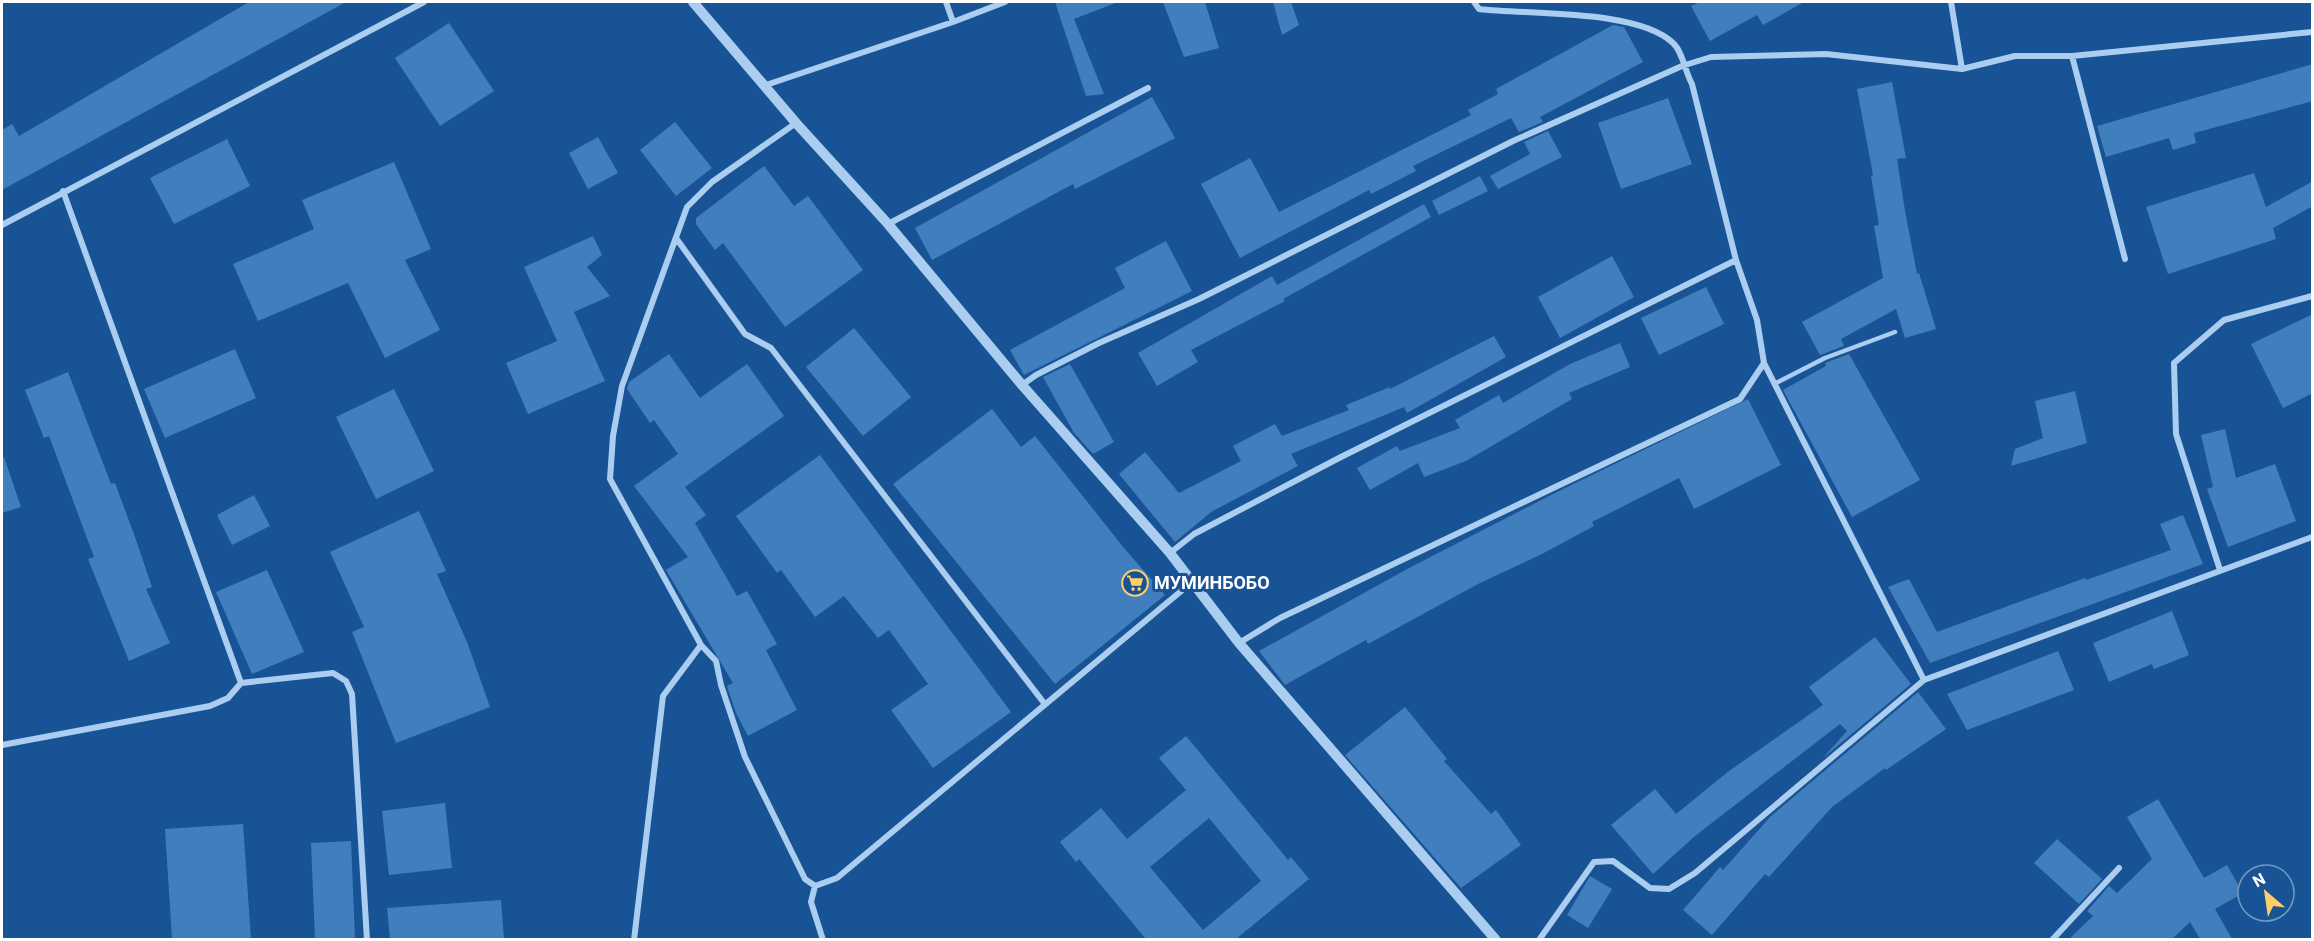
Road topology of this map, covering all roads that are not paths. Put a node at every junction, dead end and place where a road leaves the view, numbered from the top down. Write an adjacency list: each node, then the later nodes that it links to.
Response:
1 (424, 2): 15 (street)
2 (693, 2): 12 (street)
3 (946, 2): 7 (street)
4 (1005, 2): 7 (street)
5 (1474, 2): 10 (street)
6 (1951, 2): 11 (street)
7 (953, 22): 12 (street)
8 (2313, 32): 9 (street)
9 (2072, 56): 11 (street); 19 (street)
10 (1682, 66): 11 (street); 20 (street); 25 (street)
11 (1962, 69)
12 (765, 84): 14 (street)
13 (1148, 88): 16 (street)
14 (796, 123): 16 (street); 18 (street)
15 (63, 191): 17 (street); 33 (street)
16 (888, 224): 25 (street)
17 (2, 225)
18 (676, 238): 31 (street); 34 (street)
19 (2125, 259)
20 (1736, 260): 23 (street); 27 (street)
21 (2313, 296): 28 (street)
22 (1894, 332): 24 (lane)
23 (1764, 363): 24 (street); 30 (street)
24 (1774, 384): 32 (street)
25 (1023, 385): 27 (street)
26 (2313, 537): 28 (street)
27 (1170, 553): 29 (street)
28 (2220, 570): 32 (street)
29 (1192, 582): 30 (street); 34 (street)
30 (1239, 643): 41 (street)
31 (701, 645): 37 (street); 39 (street)
32 (1924, 680): 42 (street)
33 (240, 683): 35 (street); 38 (street)
34 (1044, 703): 37 (street)
35 (2, 745)
36 (2119, 868): 43 (street)
37 (815, 886): 40 (street)
38 (367, 939)
39 (634, 939)
40 (823, 939)
41 (1496, 939)
42 (1539, 939)
43 (2052, 939)

